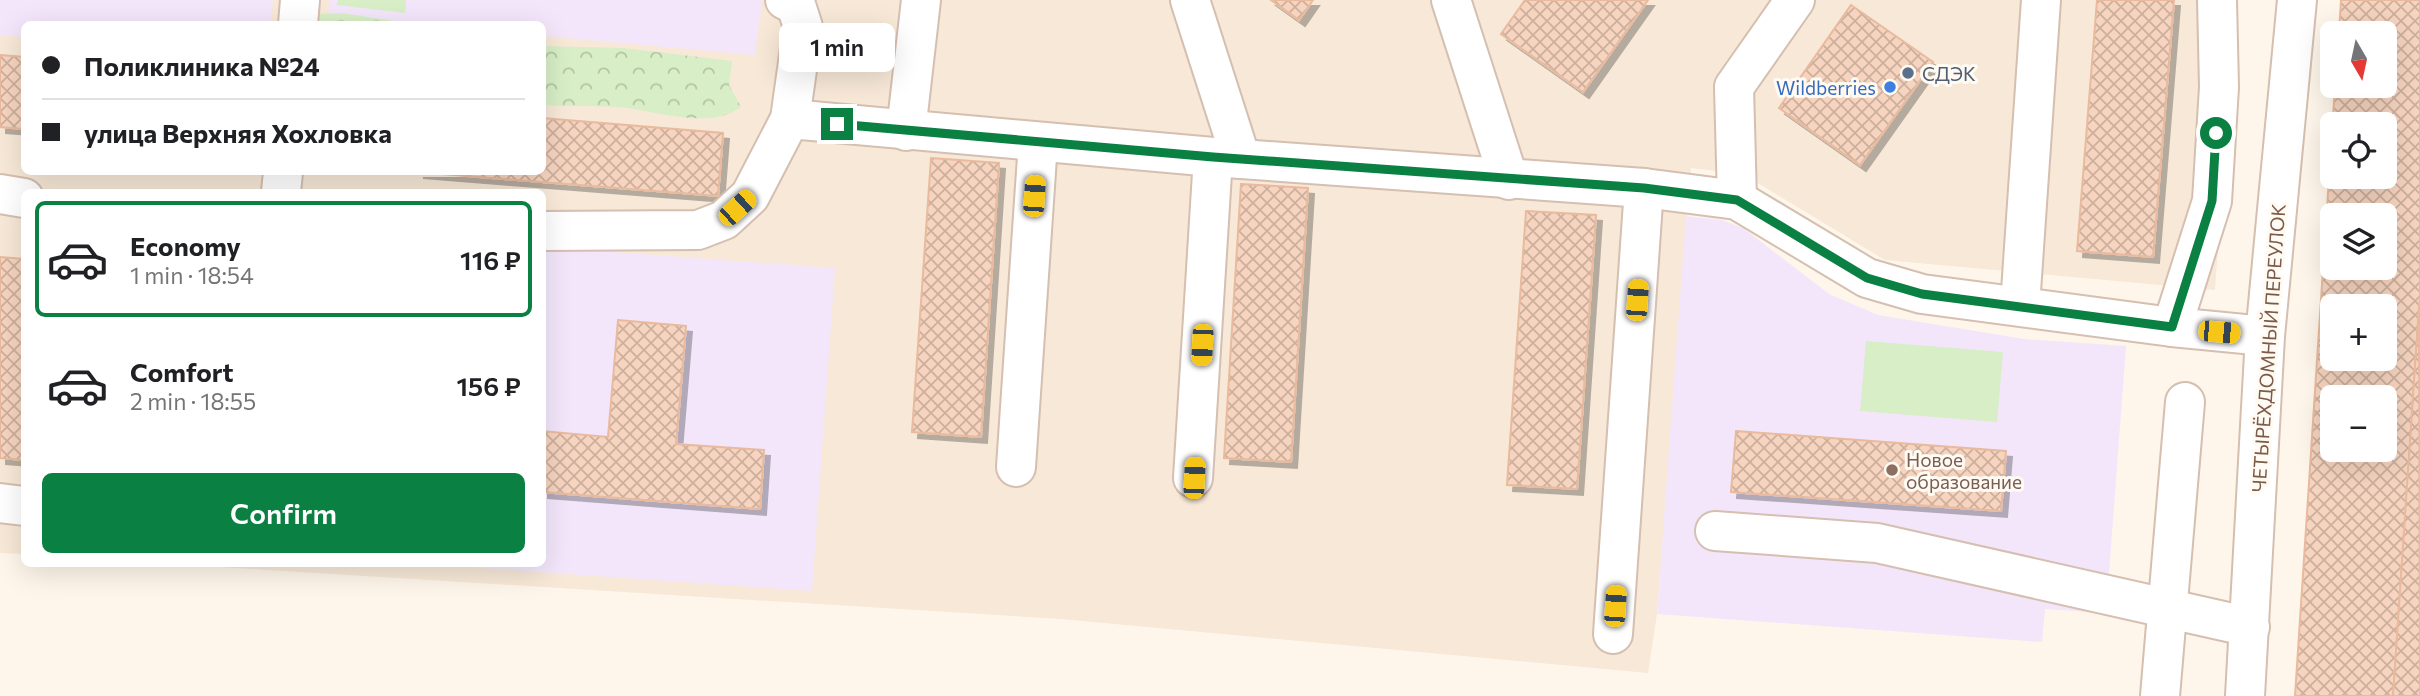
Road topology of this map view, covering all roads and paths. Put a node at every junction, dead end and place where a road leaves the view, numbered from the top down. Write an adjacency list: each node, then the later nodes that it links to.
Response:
1 (300, 0): 10 (street)
2 (785, 0): 11 (street)
3 (921, 0): 12 (street)
4 (1190, 0): 14 (street)
5 (1451, 0): 15 (street)
6 (1795, 0): 19 (street)
7 (2041, 0): 21 (street)
8 (2217, 0): 22 (street)
9 (2297, 0): 23 (street, ЧЕТЫРЁХДОМНЫЙ ПЕРЕУЛОК)
10 (298, 21)
11 (790, 119): 12 (street); 20 (street)
12 (906, 131): 13 (street)
13 (1038, 142): 14 (street); 25 (street)
14 (1227, 158): 15 (street); 26 (street)
15 (1509, 180): 16 (street)
16 (1644, 188): 19 (street); 32 (street)
17 (0, 194): 18 (street)
18 (21, 198)
19 (1737, 200): 21 (street)
20 (546, 231)
21 (2020, 306): 22 (street)
22 (2172, 327): 23 (street)
23 (2265, 336): 31 (street, ЧЕТЫРЁХДОМНЫЙ ПЕРЕУЛОК)
24 (2185, 402): 30 (street)
25 (1016, 467)
26 (1194, 478)
27 (0, 503): 28 (street)
28 (21, 506)
29 (1716, 531): 30 (street)
30 (2167, 607): 31 (street); 33 (street)
31 (2250, 627): 34 (street, ЧЕТЫРЁХДОМНЫЙ ПЕРЕУЛОК)
32 (1614, 634)
33 (2160, 696)
34 (2245, 696)

